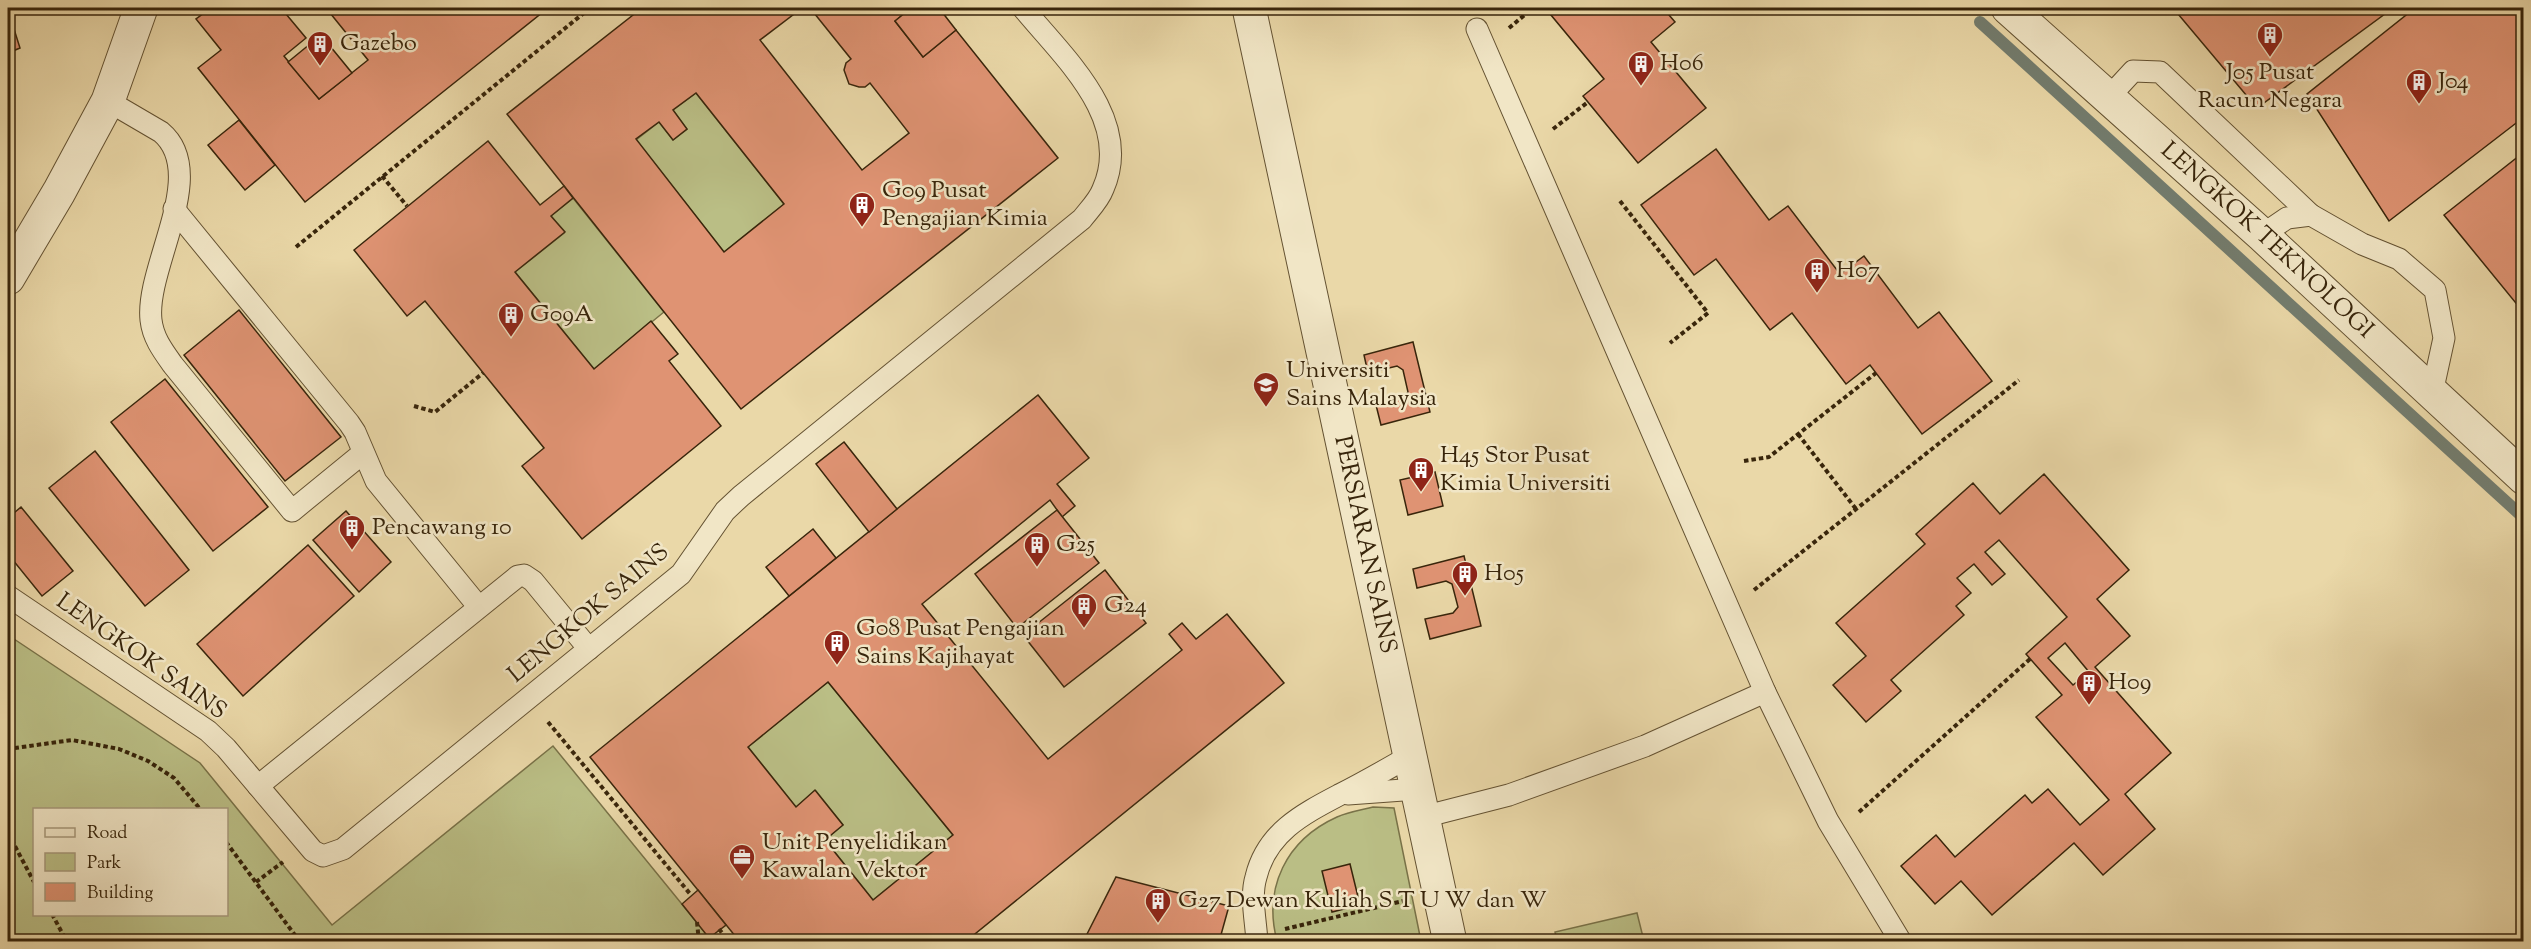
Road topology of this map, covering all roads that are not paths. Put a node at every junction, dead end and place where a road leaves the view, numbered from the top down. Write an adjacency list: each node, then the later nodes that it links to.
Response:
1 (141, 8): 7 (street)
2 (1023, 8): 17 (lane, LENGKOK SAINS)
3 (1249, 8): 19 (street, PERSIARAN SAINS)
4 (2008, 8): 6 (street, LENGKOK TEKNOLOGI)
5 (1477, 29): 18 (lane)
6 (2109, 97): 9 (lane); 10 (street, LENGKOK TEKNOLOGI)
7 (108, 101): 8 (lane); 11 (street)
8 (174, 209): 13 (lane); 13 (lane)
9 (2311, 215): 10 (lane); 12 (lane)
10 (2262, 235): 12 (street, LENGKOK TEKNOLOGI)
11 (8, 278)
12 (2432, 393): 14 (street, LENGKOK TEKNOLOGI)
13 (363, 453): 16 (lane)
14 (2523, 478)
15 (8, 596): 20 (lane, LENGKOK SAINS)
16 (478, 606): 17 (lane); 20 (lane)
17 (589, 649): 20 (lane, LENGKOK SAINS)
18 (1766, 693): 22 (lane); 25 (lane)
19 (1410, 756): 21 (lane); 22 (street, PERSIARAN SAINS)
20 (258, 786)
21 (1341, 794): 22 (lane); 23 (lane)
22 (1420, 803): 24 (street, PERSIARAN SAINS)
23 (1257, 942)
24 (1450, 942)
25 (1901, 942)

